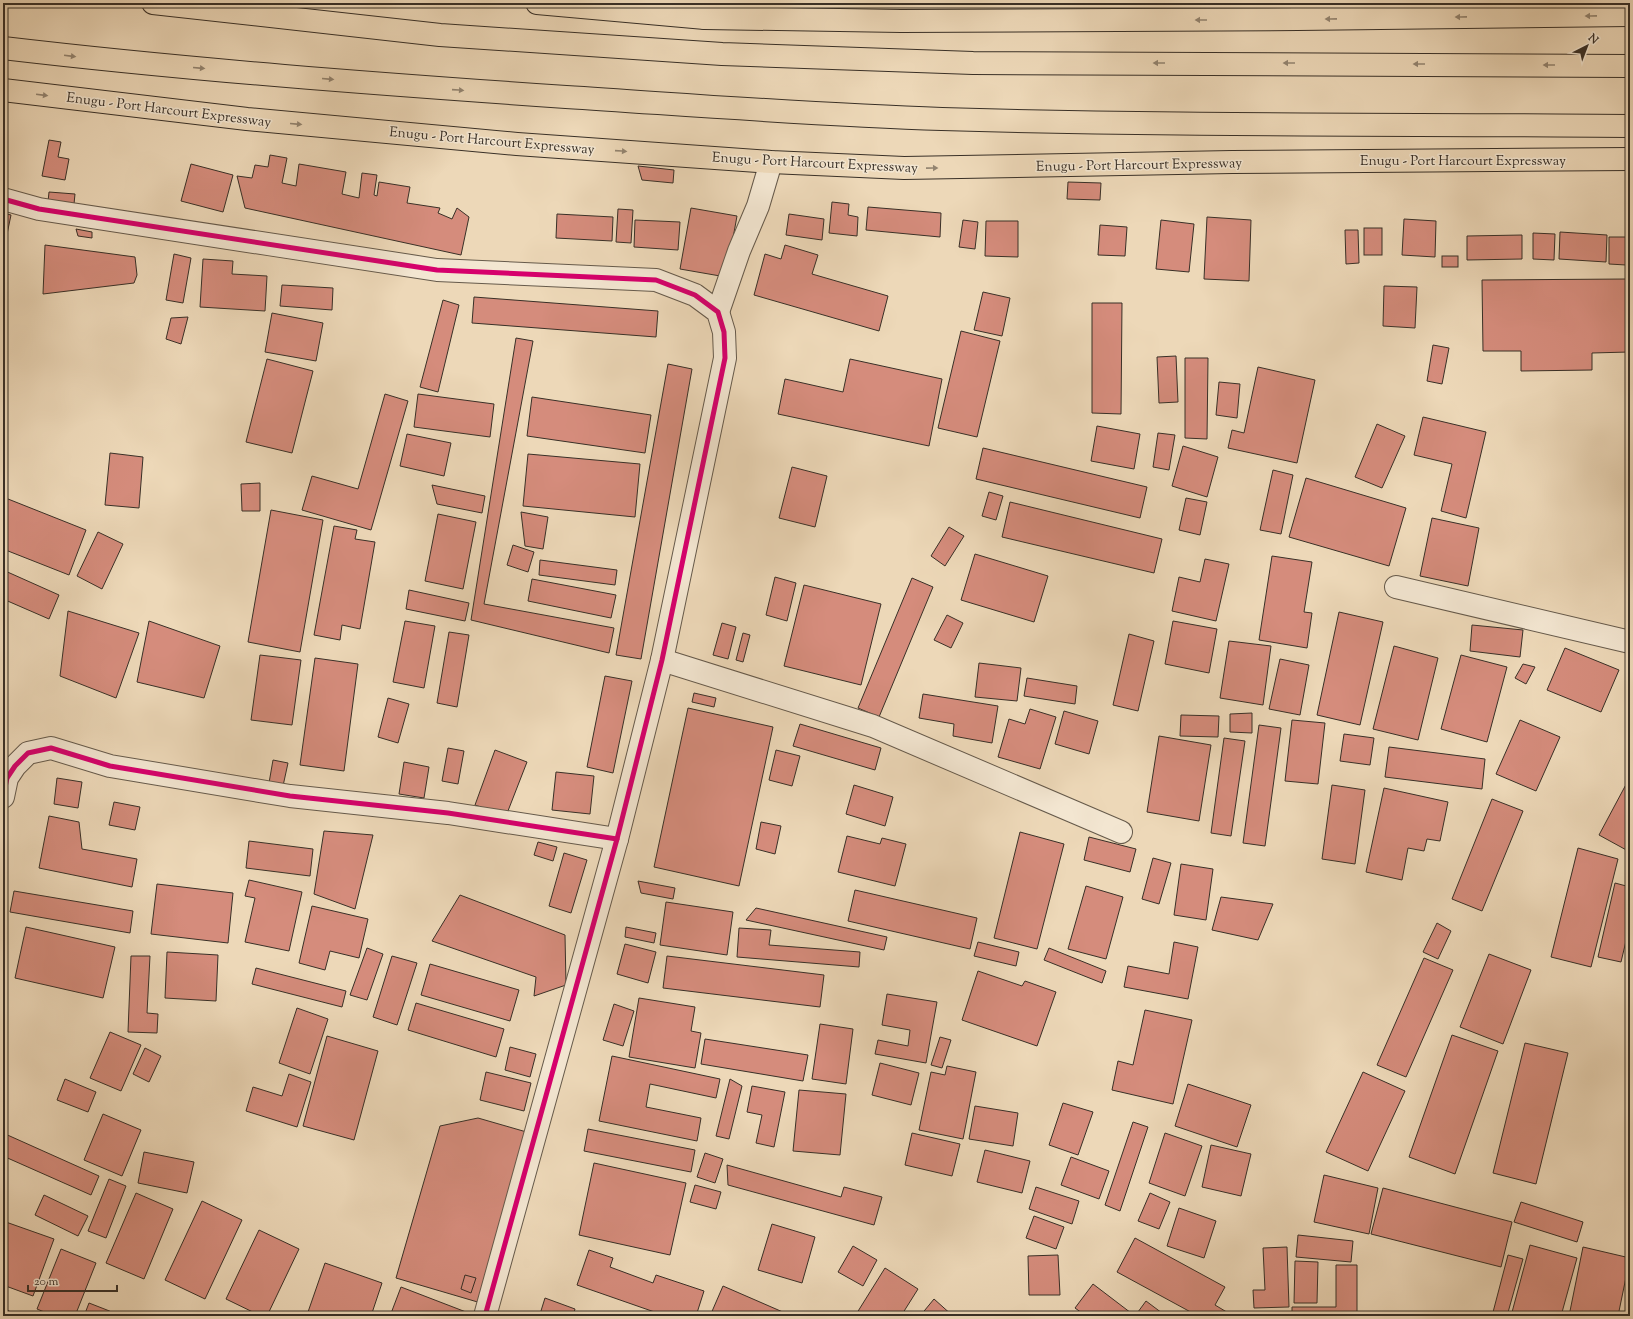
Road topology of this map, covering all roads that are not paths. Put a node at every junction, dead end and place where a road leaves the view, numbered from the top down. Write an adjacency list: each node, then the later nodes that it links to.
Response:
1 (153, 3): 7 (main road, one-way to 1)
2 (537, 3): 3 (main road)
3 (708, 10): 4 (main road, one-way to 3)
4 (1298, 11): 5 (main road, one-way to 4)
5 (1630, 15)
6 (3, 48): 9 (main road, one-way to 9)
7 (1630, 66)
8 (3, 90): 11 (main road, Enugu - Port Harcourt Expressway, one-way to 11)
9 (1630, 126)
10 (1630, 159): 11 (main road, Enugu - Port Harcourt Expressway, one-way to 10)
11 (771, 162): 13 (street)
12 (3, 199): 13 (street)
13 (718, 312): 16 (street)
14 (1396, 587): 15 (street)
15 (1630, 642)
16 (662, 660): 18 (street); 19 (street)
17 (3, 798): 19 (street)
18 (1121, 832)
19 (617, 839): 20 (street)
20 (485, 1316)

